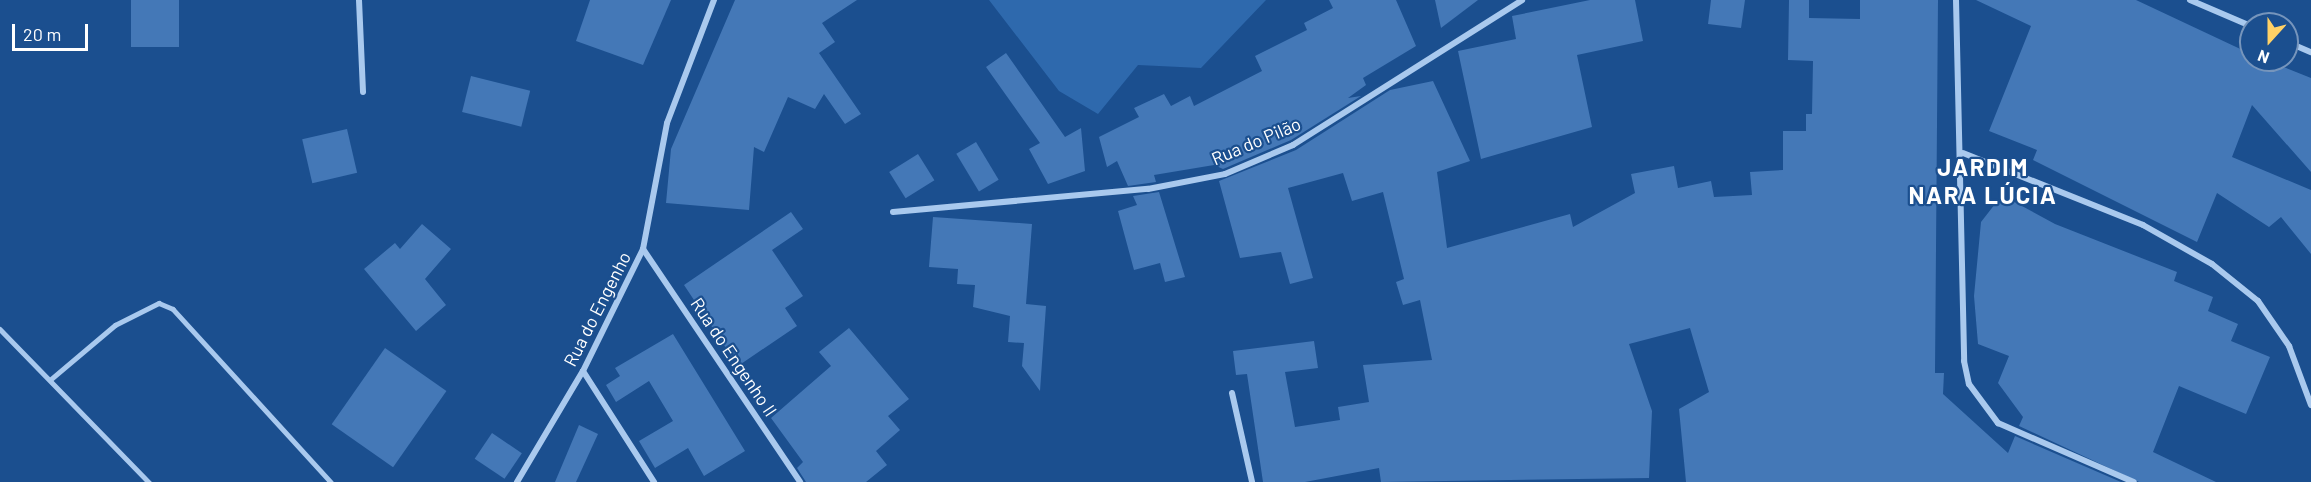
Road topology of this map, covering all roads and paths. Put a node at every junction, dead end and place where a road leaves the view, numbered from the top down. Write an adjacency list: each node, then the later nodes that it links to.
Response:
1 (360, 0): 7 (street)
2 (714, 0): 10 (street, Rua do Engenho)
3 (1522, 0): 9 (street, Rua do Pilão)
4 (1956, 0): 8 (street)
5 (2190, 0): 6 (street)
6 (2239, 21)
7 (363, 92)
8 (1963, 153): 15 (street); 22 (street)
9 (893, 212)
10 (644, 249): 12 (street, Rua do Engenho); 20 (street, Rua do Engenho II)
11 (0, 328): 13 (lane)
12 (583, 371): 18 (street, Rua do Engenho); 19 (street)
13 (50, 380): 16 (lane); 17 (lane)
14 (1232, 393): 21 (street)
15 (2311, 405)
16 (149, 482)
17 (331, 482)
18 (517, 482)
19 (654, 482)
20 (800, 482)
21 (1252, 482)
22 (2134, 482)

